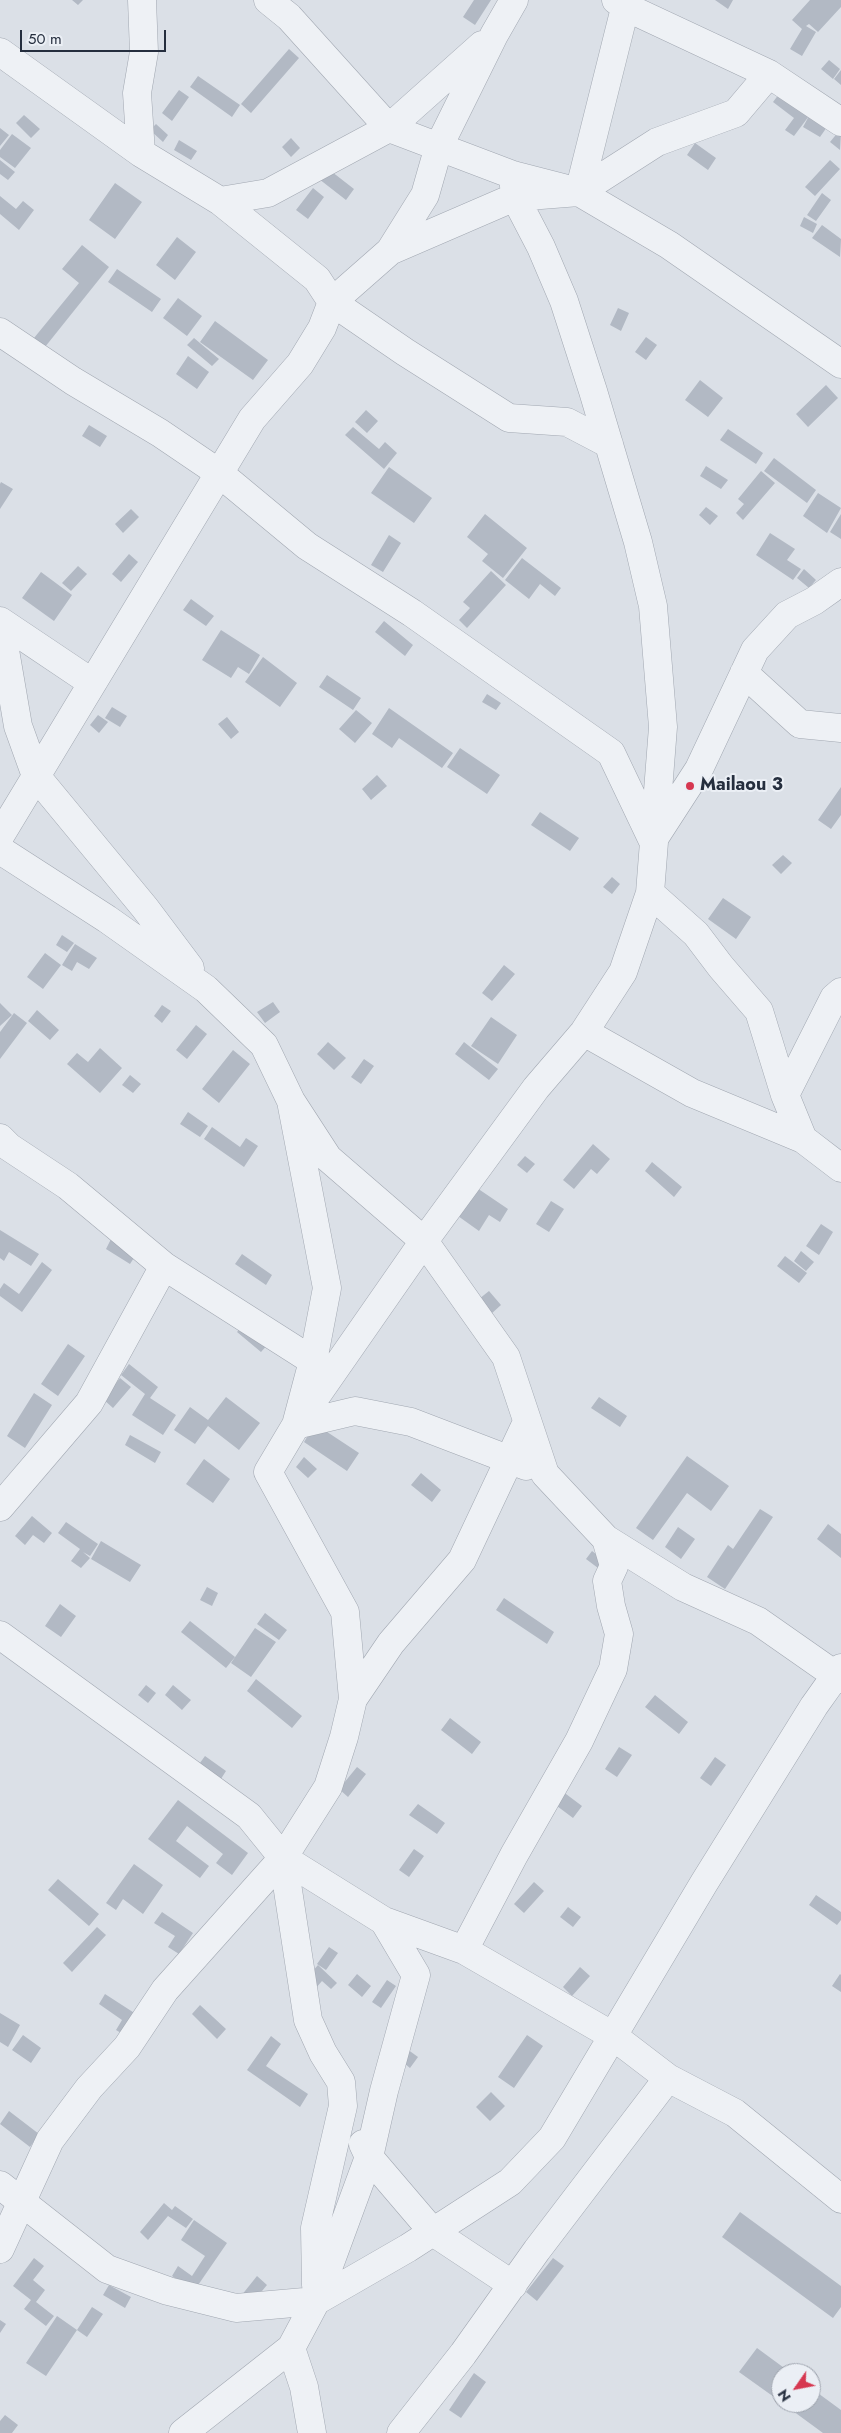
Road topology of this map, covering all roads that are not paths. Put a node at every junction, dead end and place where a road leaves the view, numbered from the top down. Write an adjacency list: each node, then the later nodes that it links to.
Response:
1 (142, 0): 11 (street)
2 (268, 0): 9 (street)
3 (514, 0): 5 (street)
4 (623, 2): 7 (street); 13 (street)
5 (494, 35): 9 (street); 10 (street)
6 (0, 52): 11 (street)
7 (769, 74): 8 (street); 13 (street)
8 (841, 122)
9 (389, 128): 10 (street); 14 (street)
10 (439, 146): 12 (street); 15 (street)
11 (141, 153): 14 (street)
12 (514, 186): 13 (street); 15 (street); 19 (street)
13 (579, 192): 18 (street)
14 (220, 201): 16 (street)
15 (390, 251): 16 (street)
16 (332, 302): 19 (street); 20 (street)
17 (0, 332): 20 (street)
18 (841, 364)
19 (609, 444): 28 (street)
20 (219, 473): 24 (street); 28 (street)
21 (841, 582): 23 (street)
22 (0, 621): 24 (street); 26 (street)
23 (744, 673): 25 (street); 28 (street)
24 (91, 682): 26 (street)
25 (841, 728)
26 (36, 776): 27 (street); 31 (street)
27 (0, 836)
28 (653, 840): 30 (street)
29 (0, 850): 31 (street)
30 (650, 893): 33 (street); 34 (street)
31 (206, 989): 35 (street)
32 (841, 992): 34 (street)
33 (584, 1032): 36 (street); 39 (street)
34 (785, 1095): 36 (street)
35 (291, 1101): 39 (street); 41 (street)
36 (803, 1139): 38 (street)
37 (3, 1148): 40 (street)
38 (841, 1168)
39 (424, 1241): 42 (street); 43 (street)
40 (164, 1266): 41 (street); 46 (street)
41 (313, 1361): 43 (street)
42 (527, 1422): 44 (street); 45 (street)
43 (296, 1425): 44 (street); 50 (street)
44 (508, 1459): 45 (street); 50 (street)
45 (545, 1474): 47 (street)
46 (0, 1507)
47 (606, 1539): 49 (street); 53 (street)
48 (0, 1636): 51 (street)
49 (839, 1674): 54 (street)
50 (353, 1699): 51 (street)
51 (283, 1858): 52 (street); 56 (street); 60 (street)
52 (384, 1921): 53 (street); 57 (street)
53 (464, 1950): 54 (street)
54 (612, 2036): 55 (street); 61 (street)
55 (668, 2078): 59 (street); 63 (street)
56 (343, 2106): 57 (street); 64 (street)
57 (369, 2157): 61 (street); 64 (street)
58 (0, 2185): 60 (street)
59 (841, 2199)
60 (22, 2204): 62 (street); 64 (street)
61 (433, 2232): 63 (street); 64 (street)
62 (0, 2250)
63 (513, 2285): 68 (street)
64 (316, 2301): 65 (street)
65 (291, 2348): 66 (street); 67 (street)
66 (183, 2433)
67 (312, 2433)
68 (401, 2433)

